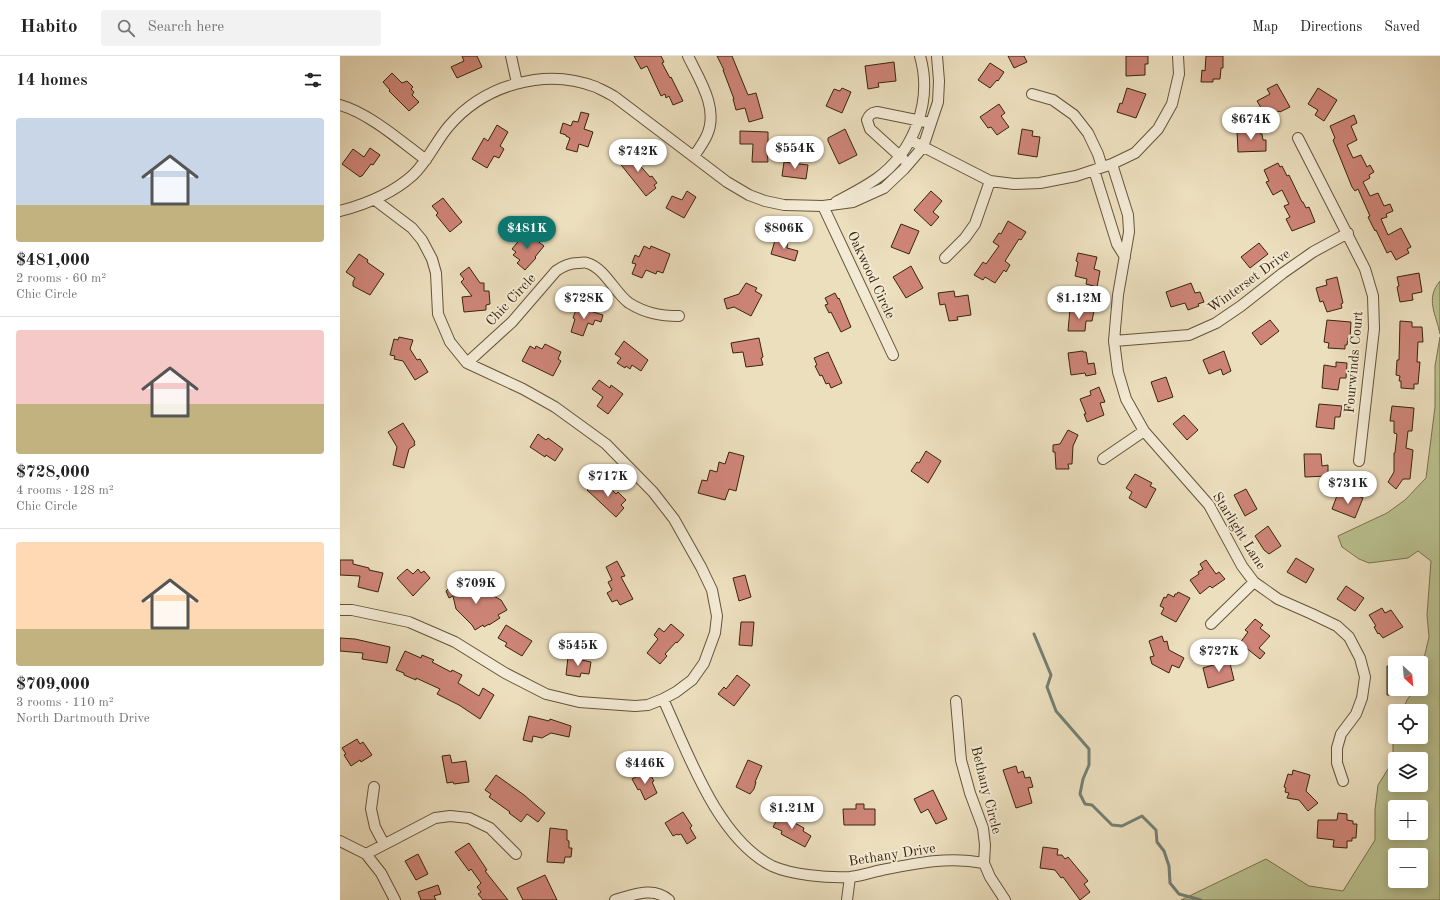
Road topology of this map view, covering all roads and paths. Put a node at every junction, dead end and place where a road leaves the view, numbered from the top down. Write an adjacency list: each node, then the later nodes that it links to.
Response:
1 (511, 56): 6 (street)
2 (688, 56): 14 (street)
3 (920, 56): 9 (street)
4 (937, 56): 10 (street)
5 (1178, 56): 18 (street)
6 (517, 83): 14 (street); 16 (street)
7 (1032, 94): 18 (street)
8 (340, 105): 16 (street)
9 (919, 120): 10 (street); 12 (street); 15 (street)
10 (932, 123): 13 (street)
11 (1298, 138): 23 (street, Fourwinds Court)
12 (910, 140): 13 (street); 15 (street)
13 (923, 147): 17 (street); 19 (street)
14 (694, 156): 21 (street)
15 (899, 156): 17 (street); 21 (street)
16 (426, 160): 20 (street)
17 (908, 164): 21 (street)
18 (1103, 167): 19 (street); 24 (street); 24 (street, Starlight Lane)
19 (990, 181): 25 (street)
20 (375, 200): 22 (street); 29 (street)
21 (828, 205): 28 (street, Oakwood Circle)
22 (340, 211)
23 (1348, 233): 27 (street, Winterset Drive); 32 (street, Fourwinds Court)
24 (1125, 257): 27 (street, Starlight Lane)
25 (946, 258)
26 (678, 316): 29 (street, Chic Circle)
27 (1114, 342): 30 (street, Starlight Lane)
28 (893, 355)
29 (467, 363): 36 (street)
30 (1144, 431): 31 (street); 33 (street, Starlight Lane)
31 (1103, 459)
32 (1359, 461)
33 (1254, 582): 35 (street); 38 (street, Starlight Lane)
34 (340, 610): 36 (street)
35 (1211, 624)
36 (663, 699): 45 (street, Bethany Drive)
37 (956, 701): 44 (street, Bethany Circle)
38 (1343, 781)
39 (374, 787): 41 (street)
40 (340, 841): 42 (street)
41 (384, 844): 42 (street); 43 (street)
42 (366, 854): 46 (street)
43 (516, 854)
44 (984, 862): 45 (street, Bethany Drive); 50 (street)
45 (850, 876): 49 (street)
46 (396, 900)
47 (615, 900): 48 (street)
48 (669, 900)
49 (847, 900)
50 (1005, 900)

